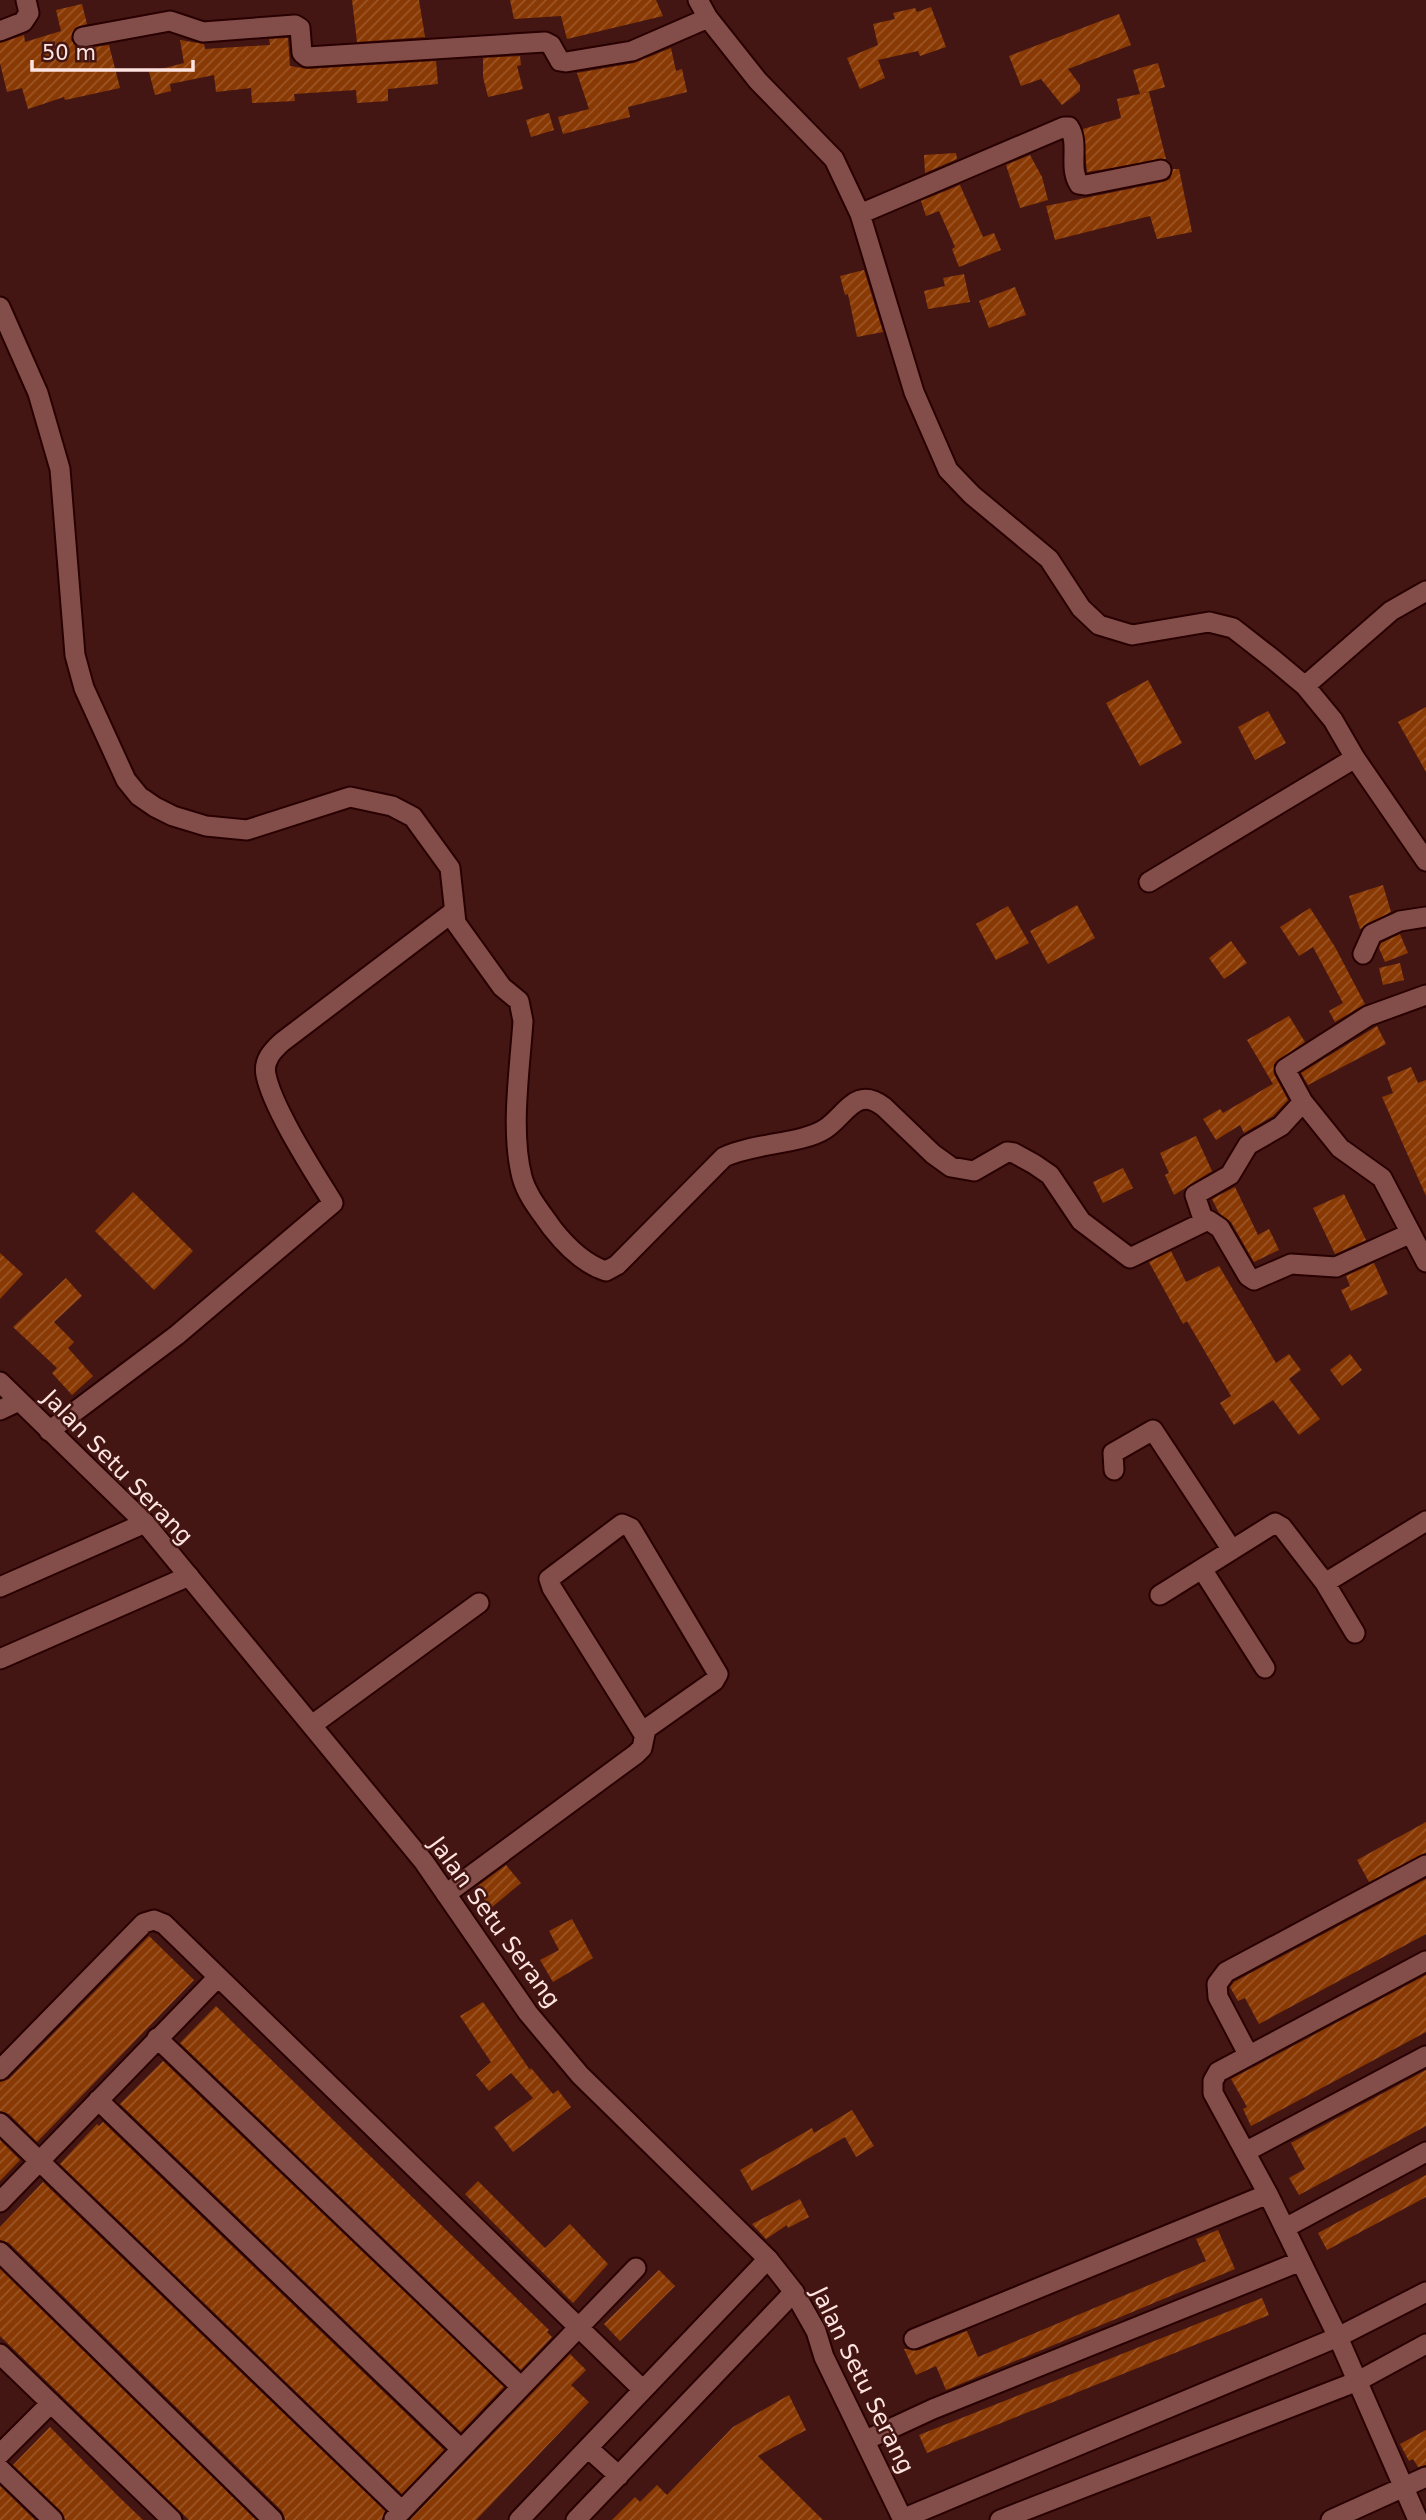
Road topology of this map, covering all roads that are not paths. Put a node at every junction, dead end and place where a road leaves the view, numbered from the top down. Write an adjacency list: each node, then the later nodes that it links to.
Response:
1 (26, 0): 4 (street)
2 (698, 0): 3 (street)
3 (708, 18): 5 (street); 7 (street)
4 (0, 31)
5 (83, 37)
6 (1161, 170): 7 (street)
7 (860, 214): 10 (street)
8 (0, 307): 14 (street)
9 (1426, 591): 10 (street)
10 (1305, 686): 11 (street)
11 (1355, 758): 12 (street); 13 (street)
12 (1426, 861)
13 (1149, 882)
14 (453, 912): 19 (street); 25 (street)
15 (1426, 917): 16 (street)
16 (1363, 954)
17 (1426, 995): 18 (street)
18 (1303, 1102): 19 (street); 20 (street)
19 (1204, 1222): 20 (street)
20 (1411, 1233): 21 (street)
21 (1426, 1262)
22 (0, 1382): 23 (street, Jalan Setu Serang)
23 (19, 1401): 24 (street); 25 (street, Jalan Setu Serang)
24 (0, 1410)
25 (50, 1432): 28 (street, Jalan Setu Serang)
26 (1114, 1470): 29 (street)
27 (1426, 1521): 32 (street)
28 (145, 1523): 31 (street, Jalan Setu Serang); 33 (street)
29 (1232, 1550): 30 (street); 32 (street)
30 (1202, 1569): 34 (street); 38 (street)
31 (189, 1576): 37 (street); 39 (street, Jalan Setu Serang)
32 (1325, 1584): 36 (street)
33 (0, 1587)
34 (1160, 1595)
35 (480, 1602): 39 (street)
36 (1355, 1633)
37 (0, 1659)
38 (1265, 1668)
39 (312, 1725): 42 (street, Jalan Setu Serang)
40 (643, 1733): 40 (street); 42 (street)
41 (1426, 1865): 46 (street)
42 (446, 1894): 58 (street, Jalan Setu Serang)
43 (1426, 1961): 46 (street)
44 (218, 1977): 45 (street); 48 (street); 63 (street)
45 (158, 2038): 49 (street); 69 (street)
46 (1248, 2054): 51 (street)
47 (1426, 2056): 51 (street)
48 (0, 2070)
49 (98, 2100): 53 (street); 74 (street)
50 (0, 2123): 53 (street)
51 (1245, 2152): 54 (street)
52 (1426, 2152): 56 (street)
53 (39, 2161): 55 (street); 80 (street)
54 (1268, 2194): 56 (street); 65 (street)
55 (0, 2202)
56 (1285, 2228): 59 (street)
57 (0, 2252): 84 (street)
58 (768, 2259): 61 (street, Jalan Setu Serang); 70 (street)
59 (1301, 2261): 64 (street); 72 (street)
60 (636, 2267): 63 (street)
61 (794, 2292): 72 (street, Jalan Setu Serang); 77 (street)
62 (1426, 2292): 64 (street)
63 (578, 2326): 69 (street); 70 (street)
64 (1338, 2337): 68 (street); 86 (street)
65 (914, 2339)
66 (1426, 2344): 68 (street)
67 (0, 2354): 71 (street)
68 (1357, 2381): 79 (street); 87 (street)
69 (520, 2386): 74 (street)
70 (643, 2390): 73 (street)
71 (51, 2403): 75 (street); 83 (street)
72 (866, 2440): 86 (street, Jalan Setu Serang)
73 (588, 2448): 77 (street); 85 (street)
74 (461, 2449): 80 (street)
75 (0, 2454)
76 (0, 2469): 82 (street)
77 (619, 2476): 81 (street)
78 (1426, 2477): 79 (street)
79 (1404, 2490): 88 (street); 89 (street)
80 (398, 2515)
81 (587, 2516)
82 (53, 2520)
83 (172, 2520)
84 (273, 2520)
85 (519, 2520)
86 (902, 2520)
87 (1000, 2520)
88 (1331, 2520)
89 (1419, 2520)

